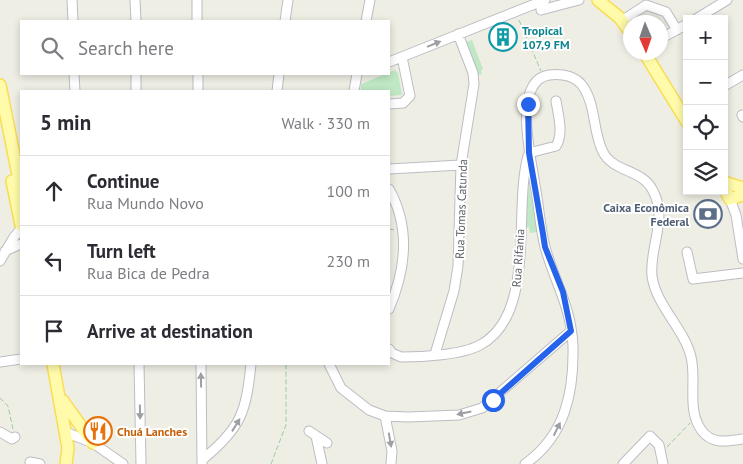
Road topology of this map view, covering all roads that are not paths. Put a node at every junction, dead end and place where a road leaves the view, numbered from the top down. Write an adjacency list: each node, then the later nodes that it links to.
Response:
1 (72, 0): 12 (street)
2 (135, 0): 13 (street)
3 (197, 0): 14 (street)
4 (288, 0): 15 (street)
5 (370, 0): 16 (street)
6 (545, 0): 20 (street)
7 (579, 0): 10 (street)
8 (598, 0): 17 (main road)
9 (727, 0): 11 (street)
10 (541, 10)
11 (703, 15)
12 (73, 20)
13 (136, 20)
14 (197, 20)
15 (285, 20)
16 (366, 20)
17 (622, 20): 19 (street)
18 (683, 26): 19 (street)
19 (677, 30): 21 (street)
20 (458, 34): 22 (street, one-way to 20); 43 (street, Rua Tomas Catunda)
21 (668, 35)
22 (402, 57): 24 (street); 39 (street)
23 (649, 60): 40 (main road)
24 (390, 62)
25 (74, 75): 33 (street)
26 (136, 75): 34 (street)
27 (198, 75): 35 (street)
28 (279, 75): 36 (street)
29 (356, 75): 37 (street)
30 (743, 75): 31 (street)
31 (728, 84)
32 (0, 85): 45 (main road)
33 (75, 90)
34 (136, 90)
35 (198, 90)
36 (277, 90)
37 (354, 90)
38 (556, 101): 42 (street)
39 (390, 104)
40 (683, 111)
41 (0, 123): 50 (main road)
42 (529, 153): 59 (street); 61 (street, Rua Rifania); 74 (street)
43 (461, 165): 44 (street); 61 (street, Rua Tomas Catunda)
44 (390, 169)
45 (20, 185)
46 (728, 185): 49 (main road)
47 (728, 190): 49 (main road)
48 (390, 191): 58 (street)
49 (740, 195): 55 (street)
50 (20, 220)
51 (20, 230): 53 (street)
52 (20, 244): 53 (street)
53 (5, 251): 56 (street)
54 (688, 252): 57 (street)
55 (743, 259)
56 (0, 261)
57 (743, 273)
58 (390, 306)
59 (571, 331): 70 (street, one-way to 70); 86 (street, one-way to 59)
60 (390, 350): 61 (street, Rua Rifania)
61 (435, 354)
62 (20, 359): 63 (street)
63 (0, 362)
64 (53, 365): 69 (main road)
65 (139, 365): 83 (street, one-way to 83)
66 (201, 365): 78 (street, one-way to 66)
67 (251, 365): 78 (street, one-way to 67)
68 (330, 365): 70 (street)
69 (61, 398): 72 (main road); 75 (main road)
70 (385, 416): 85 (street, one-way to 85)
71 (0, 432): 73 (street)
72 (65, 436): 75 (street); 80 (main road); 81 (main road)
73 (15, 437)
74 (743, 439)
75 (93, 442): 82 (street)
76 (327, 443): 84 (street)
77 (30, 462): 79 (street)
78 (202, 462)
79 (40, 464)
80 (59, 464)
81 (66, 464)
82 (122, 464)
83 (141, 464)
84 (322, 464)
85 (391, 464)
86 (525, 464)
87 (623, 464): 88 (street)
88 (663, 464)

